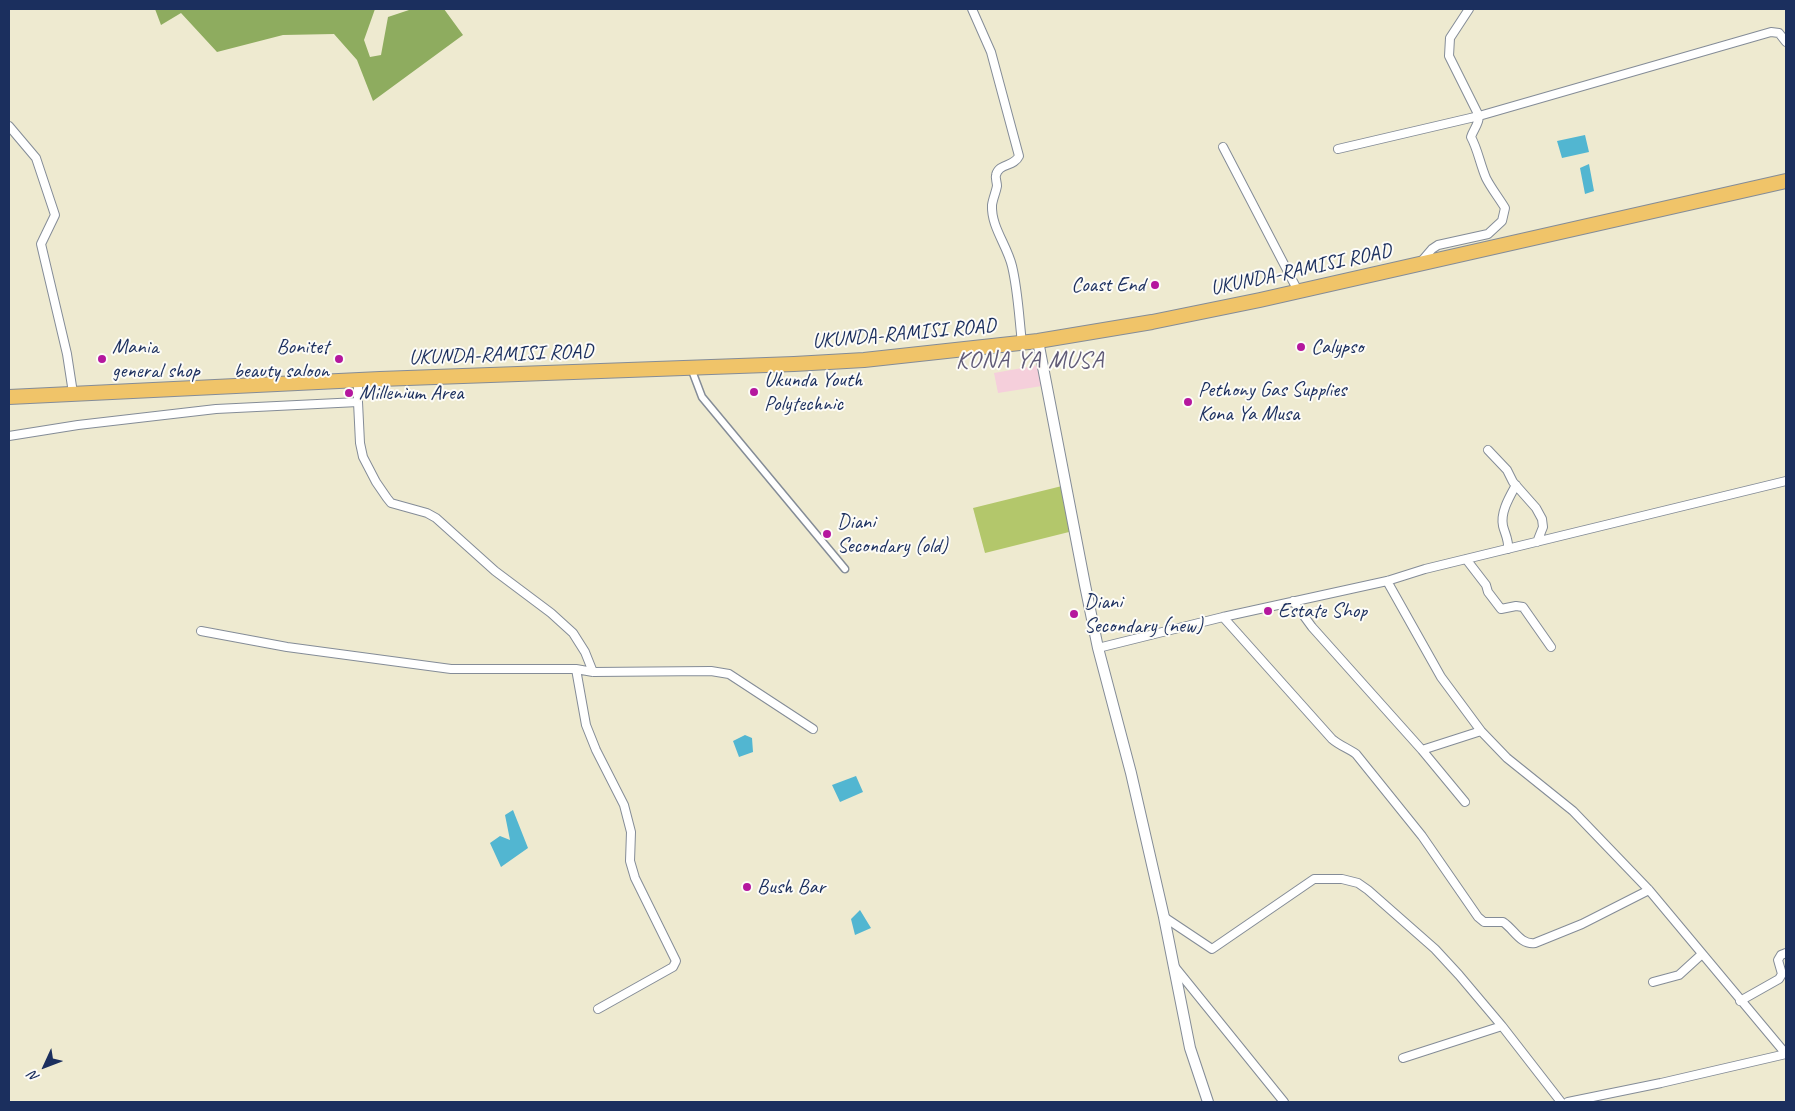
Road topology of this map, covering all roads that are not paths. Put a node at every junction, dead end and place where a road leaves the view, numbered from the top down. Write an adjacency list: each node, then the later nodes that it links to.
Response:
1 (972, 9): 12 (street)
2 (1469, 9): 4 (street)
3 (1786, 42): 4 (street)
4 (1479, 116): 7 (street); 9 (street)
5 (9, 126): 15 (street)
6 (1223, 147): 10 (street)
7 (1338, 149)
8 (1786, 181): 9 (highway, UKUNDA-RAMISI ROAD)
9 (1418, 265): 10 (highway, UKUNDA-RAMISI ROAD)
10 (1298, 291): 11 (highway, UKUNDA-RAMISI ROAD)
11 (1038, 341): 12 (highway, UKUNDA-RAMISI ROAD); 31 (street)
12 (1022, 343): 13 (highway, UKUNDA-RAMISI ROAD)
13 (691, 367): 14 (highway, UKUNDA-RAMISI ROAD); 25 (street)
14 (358, 381): 15 (highway, UKUNDA-RAMISI ROAD); 17 (street)
15 (73, 393): 16 (highway, UKUNDA-RAMISI ROAD)
16 (9, 397)
17 (358, 402): 18 (street); 33 (street)
18 (9, 436)
19 (1488, 450): 21 (street)
20 (1786, 481): 22 (street)
21 (1516, 485): 22 (street); 23 (street)
22 (1537, 542): 23 (street)
23 (1508, 549): 24 (street)
24 (1466, 559): 26 (street); 30 (street)
25 (845, 568)
26 (1387, 581): 27 (street); 35 (street)
27 (1293, 601): 28 (street); 36 (street)
28 (1223, 617): 31 (street); 38 (street)
29 (201, 631): 32 (street)
30 (1551, 647)
31 (1098, 648): 39 (street)
32 (576, 669): 33 (street); 45 (street)
33 (593, 672): 34 (street)
34 (813, 729)
35 (1480, 730): 36 (street); 38 (street)
36 (1422, 750): 37 (street)
37 (1465, 802)
38 (1649, 890): 41 (street)
39 (1164, 918): 42 (street); 46 (street)
40 (1786, 953): 44 (street)
41 (1702, 954): 43 (street); 44 (street)
42 (1174, 966): 49 (street); 50 (street)
43 (1653, 982)
44 (1740, 1001): 47 (street)
45 (598, 1009)
46 (1502, 1026): 48 (street); 51 (street)
47 (1786, 1054): 52 (street)
48 (1403, 1058)
49 (1208, 1102)
50 (1284, 1102)
51 (1561, 1102)
52 (1568, 1102)

